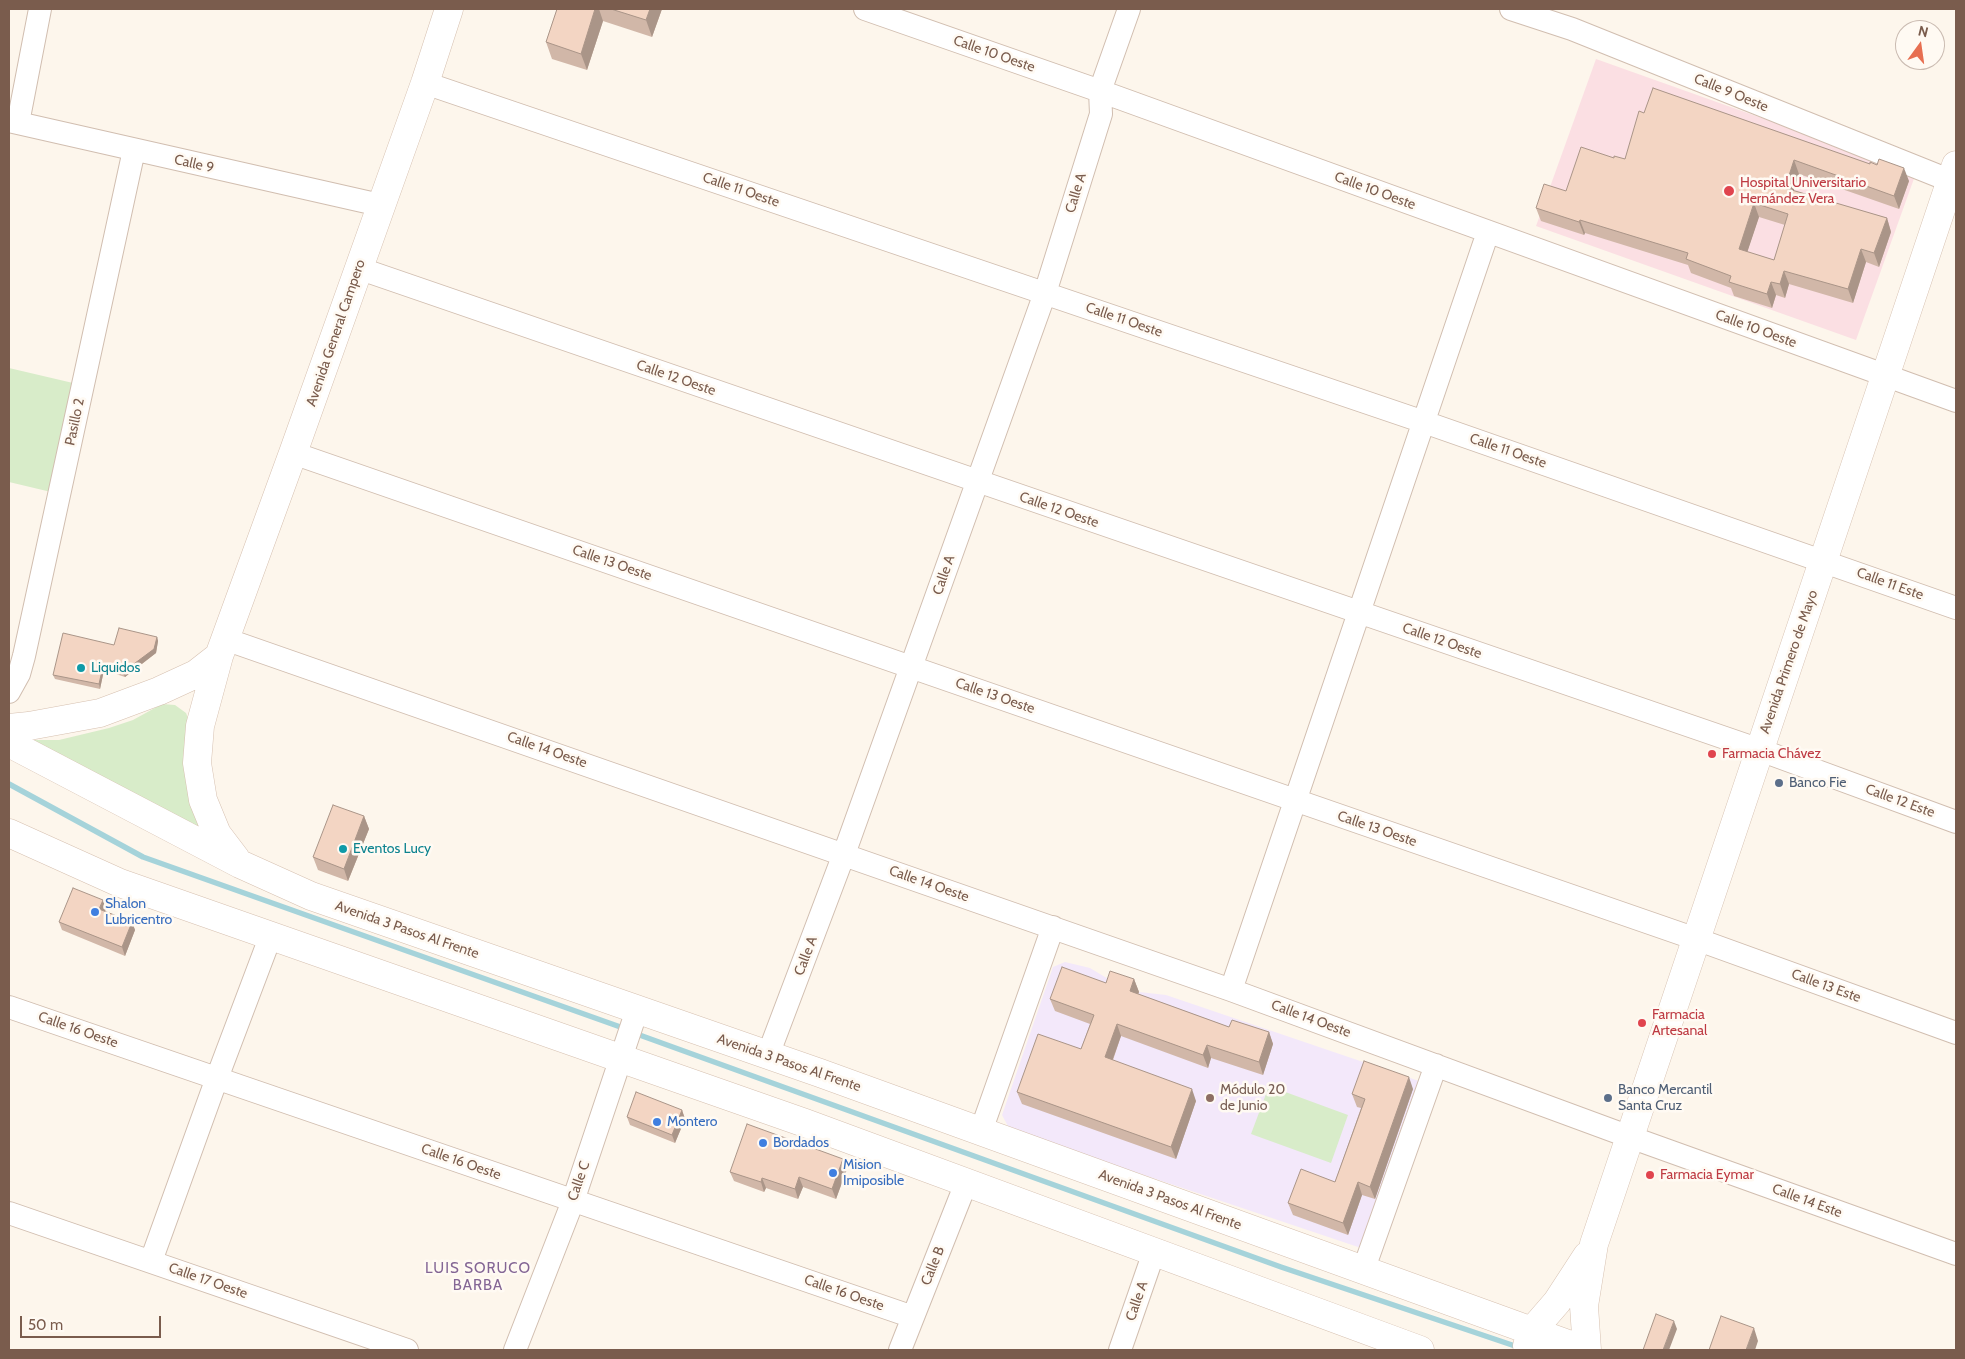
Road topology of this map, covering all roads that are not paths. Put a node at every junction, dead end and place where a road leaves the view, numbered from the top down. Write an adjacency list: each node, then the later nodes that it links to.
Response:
1 (40, 9): 8 (street)
2 (449, 9): 6 (main road, Avenida General Campero)
3 (865, 9): 7 (street, Calle 10 Oeste)
4 (1129, 9): 7 (street)
5 (1511, 9): 10 (street, Calle 9 Oeste)
6 (425, 83): 11 (main road, Avenida General Campero); 14 (street, Calle 11 Oeste)
7 (1100, 91): 12 (street, Calle 10 Oeste); 14 (street, Calle A)
8 (13, 122): 9 (street, Calle 9)
9 (134, 150): 11 (street, Calle 9); 25 (street, Pasillo 2)
10 (1954, 176): 15 (main road, Avenida Primero de Mayo)
11 (380, 205): 13 (main road, Avenida General Campero)
12 (1488, 232): 15 (street, Calle 10 Oeste); 17 (street)
13 (358, 268): 18 (main road, Avenida General Campero); 19 (street, Calle 12 Oeste)
14 (1045, 293): 17 (street, Calle 11 Oeste); 19 (street, Calle A)
15 (1885, 376): 16 (street, Calle 10 Oeste); 20 (main road, Avenida Primero de Mayo)
16 (1956, 401)
17 (1424, 422): 20 (street, Calle 11 Oeste); 22 (street)
18 (294, 453): 23 (main road, Avenida General Campero); 24 (street, Calle 13 Oeste)
19 (977, 482): 22 (street, Calle 12 Oeste); 24 (street, Calle A)
20 (1823, 561): 21 (street, Calle 11 Este); 28 (main road, Avenida Primero de Mayo)
21 (1956, 608)
22 (1359, 612): 28 (street, Calle 12 Oeste); 29 (street)
23 (222, 647): 26 (main road); 32 (street, Calle 14 Oeste); 33 (main road, Avenida General Campero)
24 (912, 666): 29 (street, Calle 13 Oeste); 32 (street, Calle A)
25 (9, 692)
26 (9, 728)
27 (9, 743): 33 (main road, Avenida 3 Pasos Al Frente)
28 (1760, 750): 30 (street, Calle 12 Este); 36 (main road, Avenida Primero de Mayo)
29 (1295, 801): 36 (street, Calle 13 Oeste); 37 (street)
30 (1956, 822)
31 (9, 833): 35 (main road, Avenida 3 Pasos Al Frente)
32 (844, 854): 34 (street, Calle 14 Oeste); 41 (street, Calle A)
33 (240, 864): 40 (main road, Avenida 3 Pasos Al Frente)
34 (1053, 927): 37 (street, Calle 14 Oeste); 44 (street)
35 (271, 936): 40 (main road, Avenida 3 Pasos Al Frente); 43 (street)
36 (1696, 939): 39 (street, Calle 13 Este); 45 (main road, Avenida Primero de Mayo)
37 (1231, 990): 42 (street, Calle 14 Oeste)
38 (9, 1006): 43 (street, Calle 16 Oeste)
39 (1956, 1033)
40 (630, 1034): 41 (main road, Avenida 3 Pasos Al Frente); 46 (main road, Avenida 3 Pasos Al Frente); 47 (street, Calle C)
41 (768, 1055): 44 (main road, Avenida 3 Pasos Al Frente)
42 (1436, 1065): 45 (street, Calle 14 Oeste); 53 (street)
43 (217, 1078): 47 (street, Calle 16 Oeste); 52 (street)
44 (981, 1132): 53 (main road, Avenida 3 Pasos Al Frente)
45 (1630, 1137): 49 (main road, Avenida Primero de Mayo); 51 (street, Calle 14 Este)
46 (966, 1183): 50 (main road, Avenida 3 Pasos Al Frente); 54 (street, Calle B)
47 (573, 1201): 54 (street, Calle 16 Oeste); 57 (street, Calle C)
48 (9, 1212): 52 (street, Calle 17 Oeste)
49 (1594, 1244): 55 (main road, Avenida Primero de Mayo); 61 (main road, Avenida Primero de Mayo)
50 (1154, 1252): 59 (street, Calle A); 60 (main road, Avenida 3 Pasos Al Frente)
51 (1956, 1254)
52 (151, 1261): 56 (street, Calle 17 Oeste)
53 (1363, 1271): 55 (main road, Avenida 3 Pasos Al Frente)
54 (913, 1317): 58 (street, Calle B)
55 (1528, 1340): 61 (main road, Avenida 3 Pasos Al Frente)
56 (407, 1350)
57 (515, 1350)
58 (900, 1350)
59 (1120, 1350)
60 (1420, 1350)
61 (1586, 1350)

